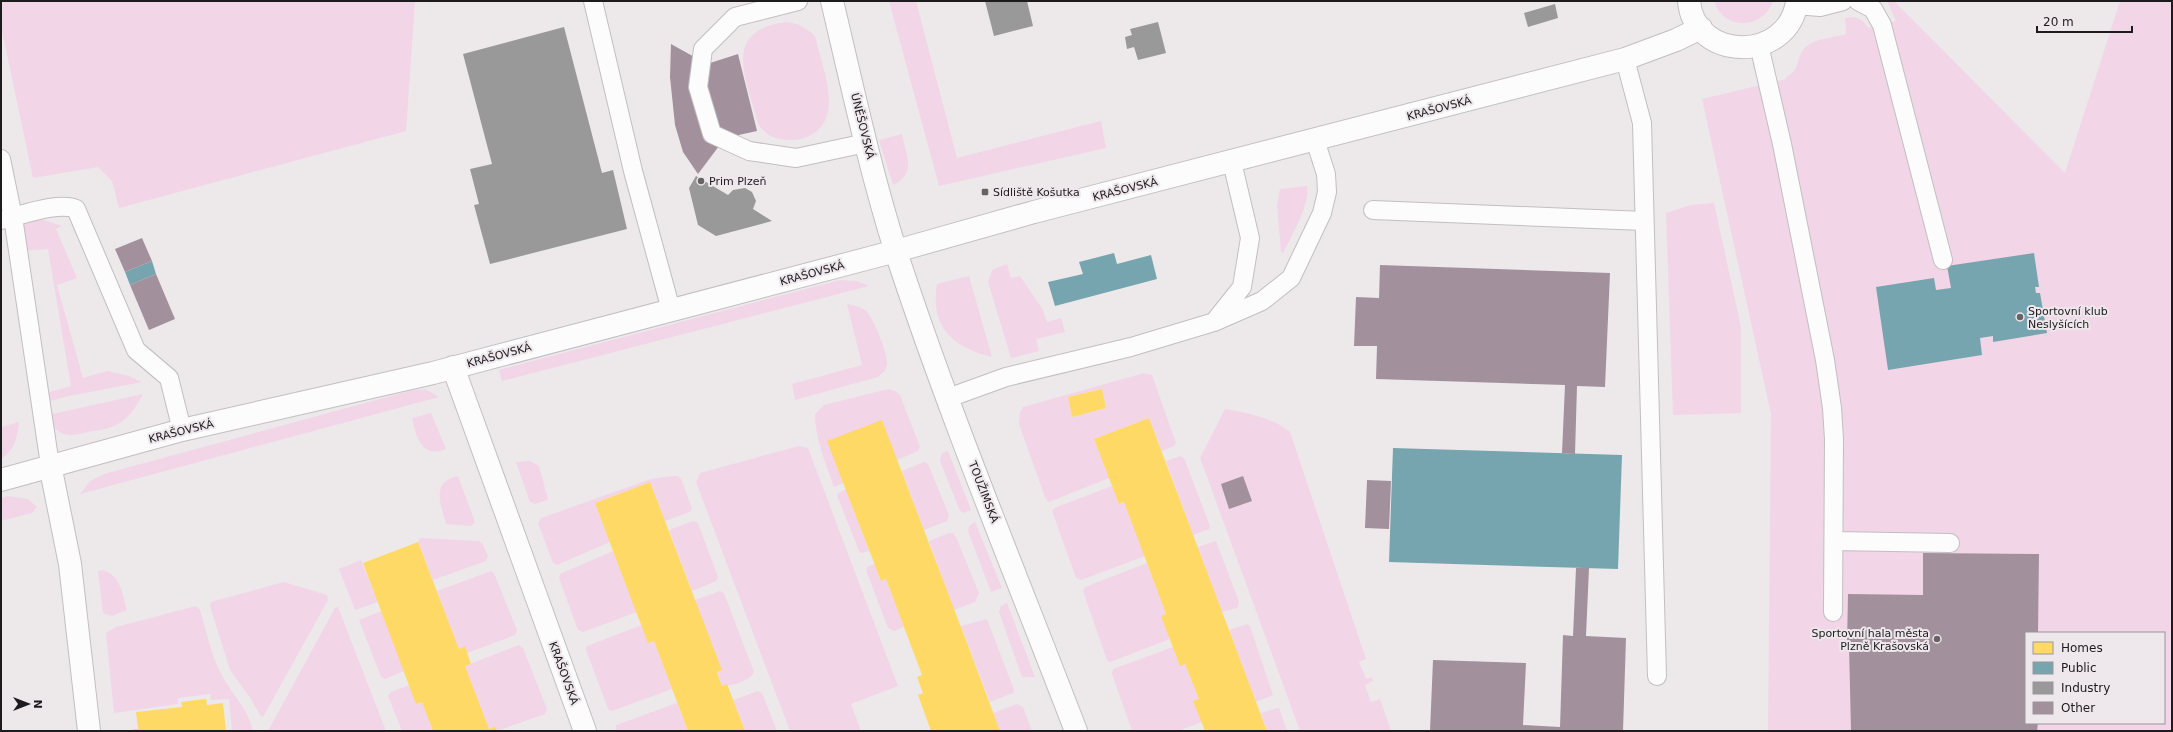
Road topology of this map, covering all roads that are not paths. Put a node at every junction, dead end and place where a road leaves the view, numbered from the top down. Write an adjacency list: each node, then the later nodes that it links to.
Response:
1 (593, 1): 20 (lane)
2 (798, 1): 12 (lane)
3 (832, 1): 12 (street, ÚNĚŠOVSKÁ)
4 (1689, 1): 8 (street)
5 (1843, 1): 7 (lane)
6 (1858, 1): 19 (lane)
7 (1796, 3): 9 (street)
8 (1701, 28): 9 (street); 10 (street, KRAŠOVSKÁ)
9 (1759, 46): 27 (lane)
10 (1625, 59): 11 (street, KRAŠOVSKÁ); 17 (lane)
11 (1315, 140): 14 (street, KRAŠOVSKÁ); 21 (lane)
12 (866, 143): 18 (street, ÚNĚŠOVSKÁ)
13 (1, 159): 16 (lane)
14 (1232, 162): 18 (street, KRAŠOVSKÁ); 21 (lane)
15 (1373, 210): 17 (lane)
16 (7, 219): 24 (lane); 25 (lane)
17 (1644, 221): 30 (lane)
18 (896, 251): 20 (street, KRAŠOVSKÁ); 23 (street, TOUŽIMSKÁ)
19 (1943, 260)
20 (671, 310): 22 (street, KRAŠOVSKÁ)
21 (1214, 322): 23 (lane)
22 (453, 367): 24 (street, KRAŠOVSKÁ); 32 (street, KRAŠOVSKÁ)
23 (948, 398): 33 (street, TOUŽIMSKÁ)
24 (182, 430): 25 (street, KRAŠOVSKÁ)
25 (50, 465): 26 (street, KRAŠOVSKÁ); 31 (street)
26 (1, 480)
27 (1834, 541): 28 (lane); 29 (lane)
28 (1950, 543)
29 (1833, 612)
30 (1657, 676)
31 (89, 731)
32 (586, 731)
33 (1076, 731)

